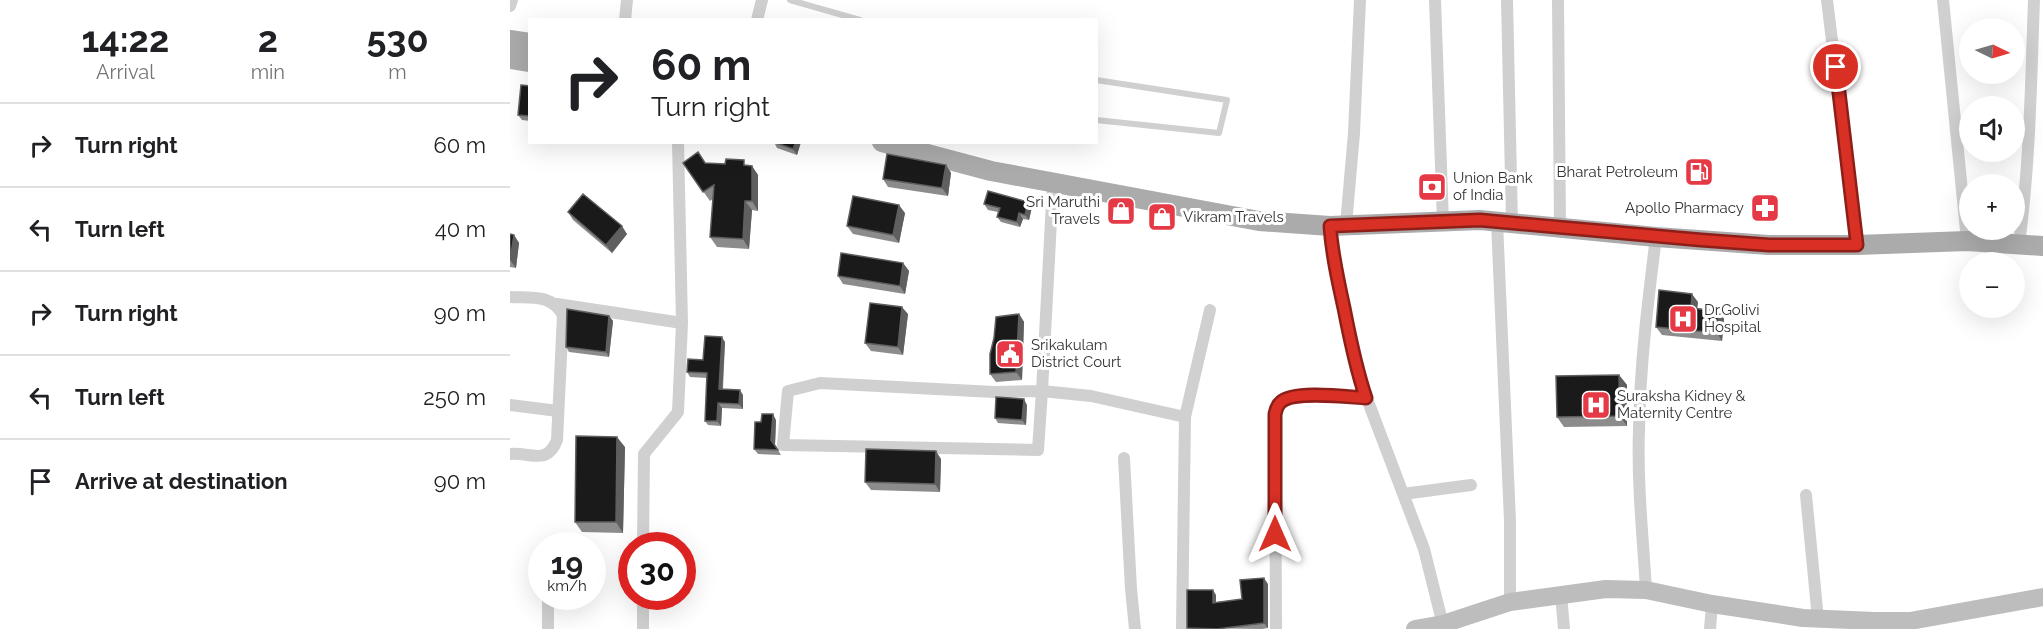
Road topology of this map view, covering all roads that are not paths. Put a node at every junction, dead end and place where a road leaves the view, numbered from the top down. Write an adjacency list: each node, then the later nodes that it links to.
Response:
1 (512, 0): 12 (street)
2 (627, 0): 13 (street)
3 (762, 0): 14 (street)
4 (790, 0): 15 (lane)
5 (1360, 0): 27 (street)
6 (1435, 0): 25 (street)
7 (1507, 0): 26 (street)
8 (1558, 0): 28 (street)
9 (1827, 0): 32 (street)
10 (1942, 0): 30 (street)
11 (2034, 0): 31 (street)
12 (510, 6)
13 (625, 18)
14 (758, 18)
15 (853, 18)
16 (510, 40): 17 (main road)
17 (528, 44)
18 (510, 59): 19 (main road)
19 (528, 62)
20 (1098, 80): 21 (lane)
21 (1098, 120)
22 (678, 144): 37 (street)
23 (890, 144): 24 (main road)
24 (1053, 183): 27 (main road); 38 (street)
25 (1443, 222): 26 (main road); 27 (main road)
26 (1504, 222): 28 (main road); 52 (street)
27 (1338, 226): 39 (street)
28 (1560, 227): 29 (main road)
29 (1656, 237): 32 (main road); 49 (street)
30 (1967, 241): 31 (main road); 32 (main road)
31 (2019, 244): 33 (main road)
32 (1857, 245)
33 (2043, 246)
34 (510, 297): 35 (street)
35 (557, 304): 37 (street); 41 (street)
36 (1210, 310): 42 (street)
37 (682, 323): 48 (street)
38 (1042, 391): 38 (street); 42 (street)
39 (1366, 398): 46 (street); 63 (street)
40 (510, 405): 41 (street)
41 (558, 411): 43 (street)
42 (1185, 417): 62 (street)
43 (510, 454)
44 (1124, 458): 61 (street)
45 (1471, 485): 46 (street)
46 (1402, 494): 58 (street)
47 (1806, 495): 56 (street)
48 (643, 532)
49 (1646, 590): 50 (street); 53 (street)
50 (1561, 594): 52 (street); 65 (street)
51 (2043, 597): 57 (street)
52 (1510, 602): 58 (street)
53 (1712, 604): 56 (street); 66 (street)
54 (548, 610): 59 (street)
55 (643, 610): 60 (street)
56 (1818, 619): 57 (street)
57 (1909, 625)
58 (1443, 626): 64 (street)
59 (548, 629)
60 (643, 629)
61 (1135, 629)
62 (1182, 629)
63 (1276, 629)
64 (1415, 629)
65 (1564, 629)
66 (1710, 629)

